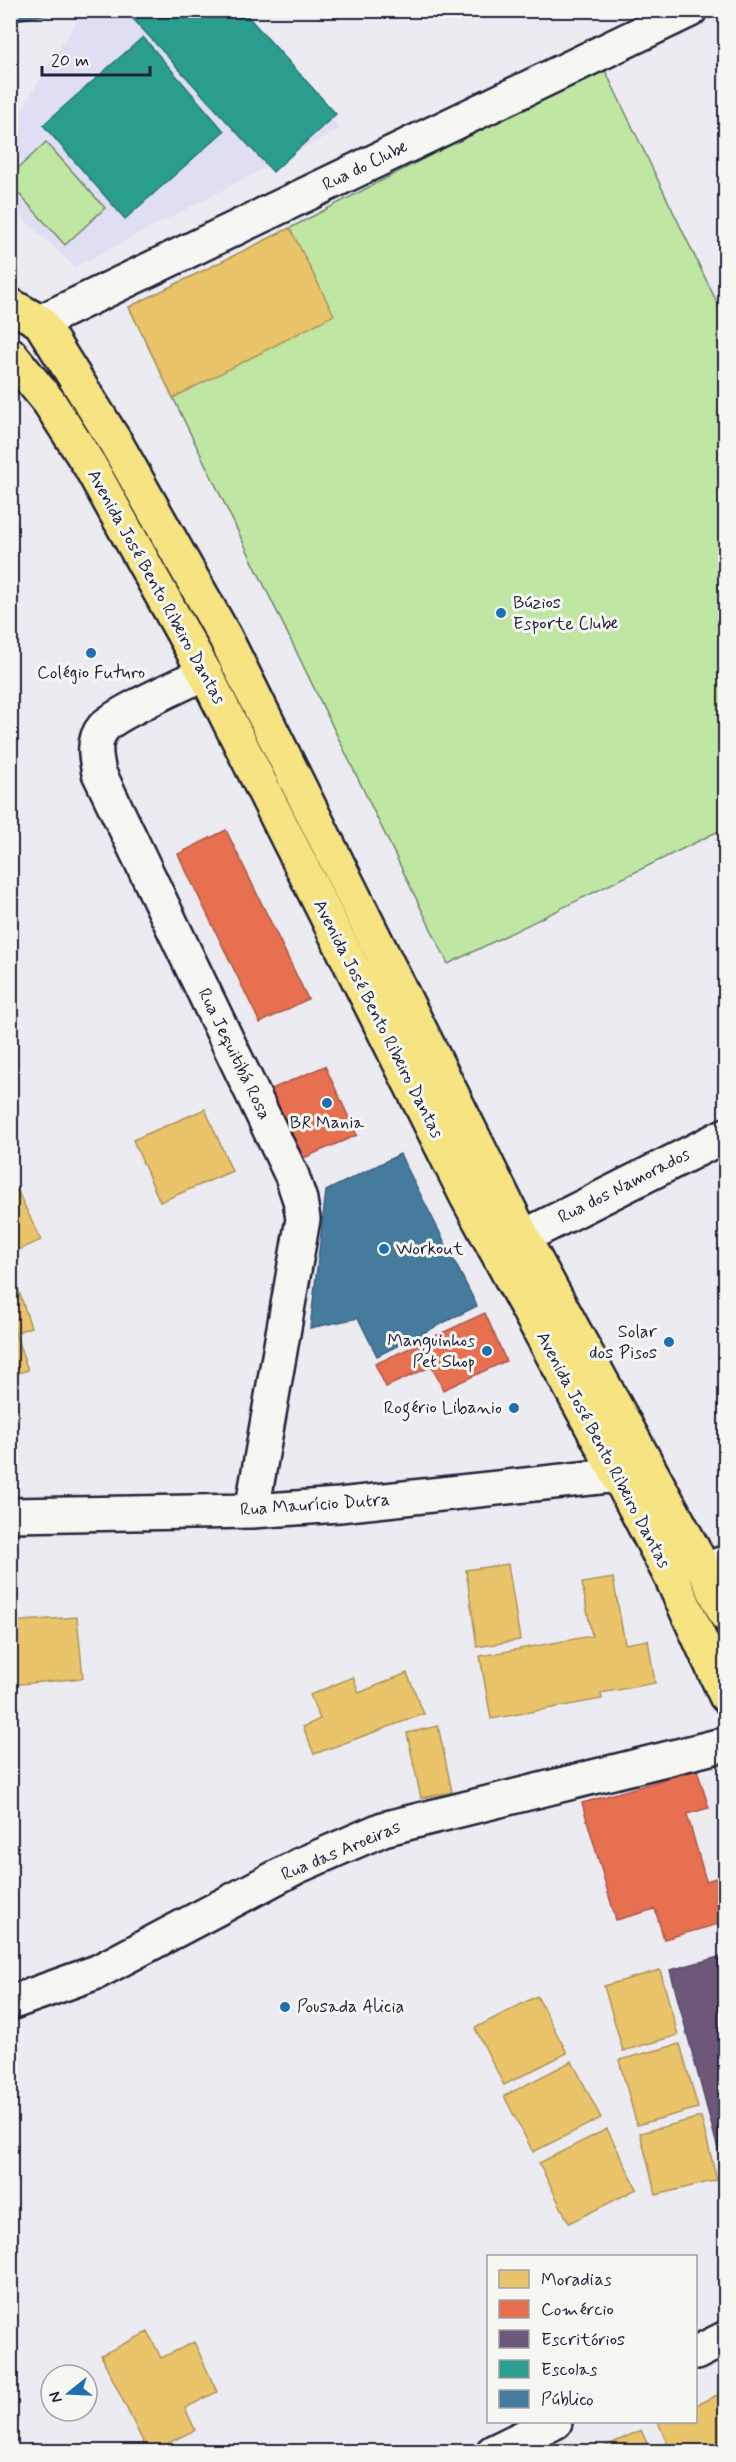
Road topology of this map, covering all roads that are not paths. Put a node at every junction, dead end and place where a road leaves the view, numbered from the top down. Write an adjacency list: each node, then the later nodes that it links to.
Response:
1 (690, 10): 3 (street, Rua do Clube)
2 (10, 305): 3 (main road, Avenida José Bento Ribeiro Dantas)
3 (40, 322): 7 (main road, Avenida José Bento Ribeiro Dantas)
4 (10, 354): 5 (main road, Avenida José Bento Ribeiro Dantas)
5 (205, 673): 8 (main road, Avenida José Bento Ribeiro Dantas); 9 (street, Rua Jequitibá Rosa)
6 (726, 1135): 7 (street, Rua dos Namorados)
7 (523, 1237): 11 (main road, Avenida José Bento Ribeiro Dantas)
8 (618, 1475): 9 (street, Rua Maurício Dutra); 13 (main road, Avenida José Bento Ribeiro Dantas)
9 (252, 1511): 10 (street, Rua Maurício Dutra)
10 (10, 1515)
11 (715, 1567): 12 (main road, Avenida José Bento Ribeiro Dantas)
12 (726, 1615)
13 (726, 1696)
14 (726, 1744): 15 (street, Rua das Aroeiras)
15 (10, 2003)
16 (726, 2338): 17 (street)
17 (697, 2352)
18 (551, 2423): 19 (street)
19 (493, 2451)

